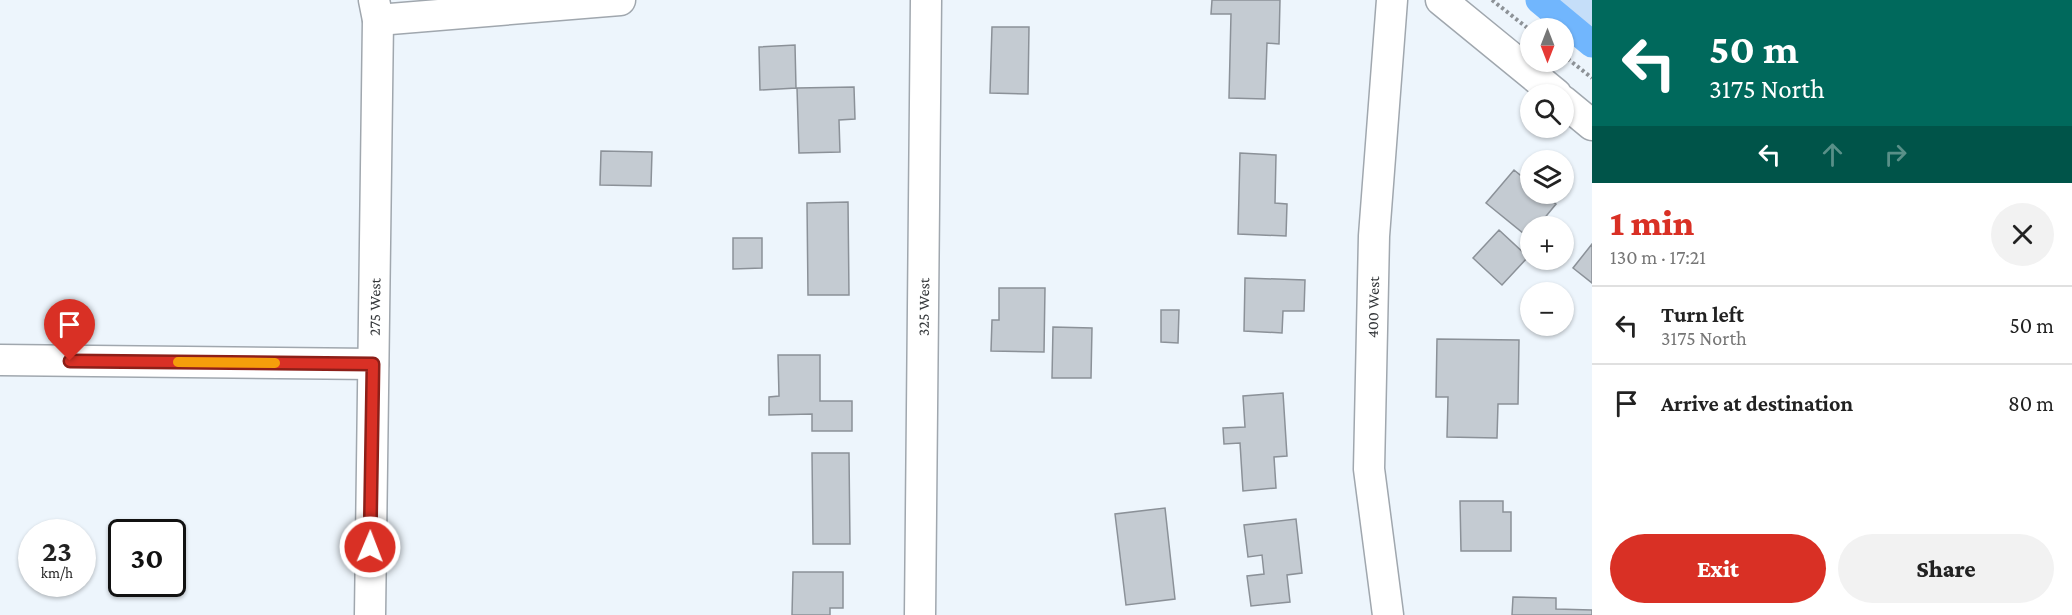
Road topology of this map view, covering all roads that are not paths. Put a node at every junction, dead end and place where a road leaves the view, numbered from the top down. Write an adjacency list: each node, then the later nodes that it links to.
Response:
1 (620, 0): 5 (street)
2 (926, 0): 12 (street, 325 West)
3 (1392, 0): 13 (street, 400 West)
4 (1442, 0): 6 (street)
5 (376, 10): 10 (street, 275 West)
6 (1544, 84)
7 (1574, 110): 8 (street)
8 (1592, 125)
9 (0, 360): 10 (street)
10 (373, 364): 11 (street, 275 West)
11 (370, 615)
12 (920, 615)
13 (1388, 615)

